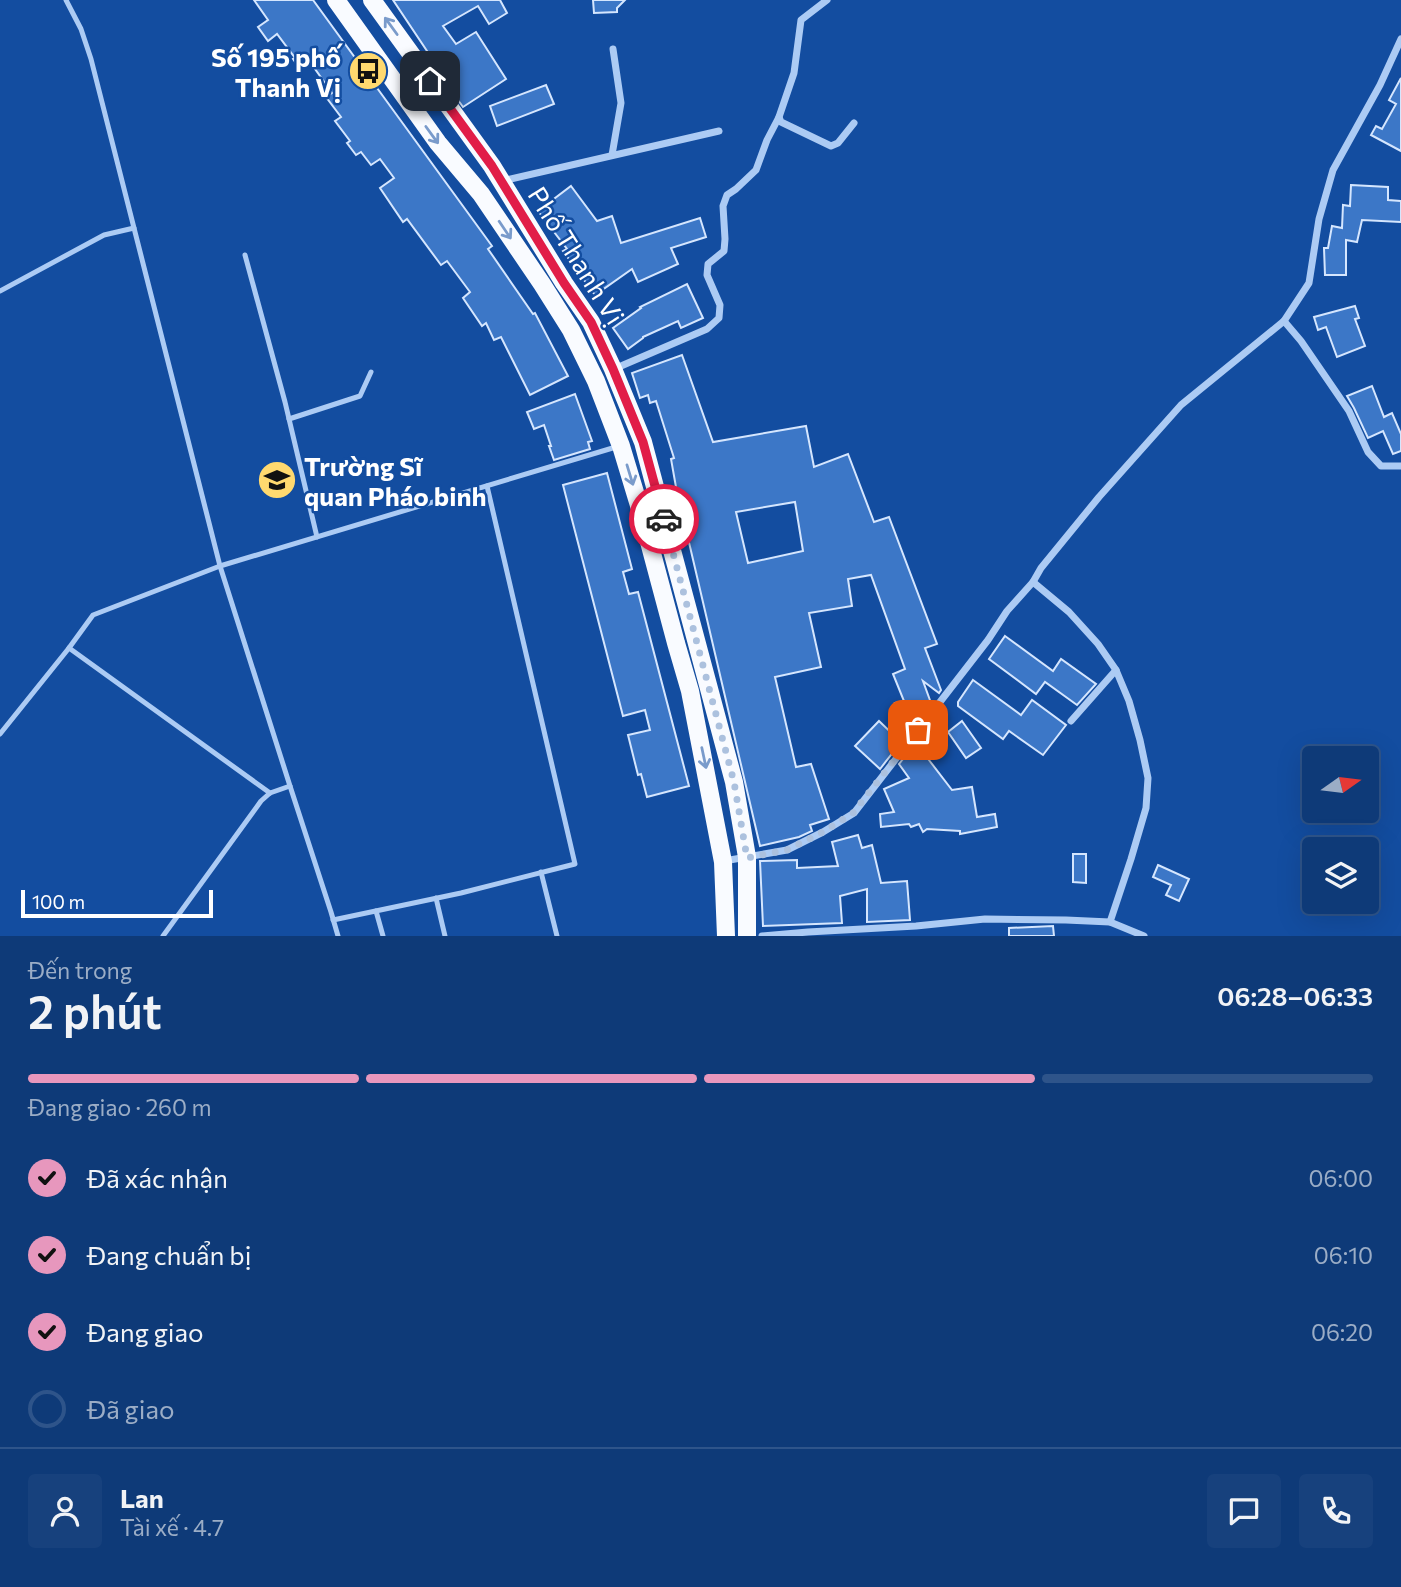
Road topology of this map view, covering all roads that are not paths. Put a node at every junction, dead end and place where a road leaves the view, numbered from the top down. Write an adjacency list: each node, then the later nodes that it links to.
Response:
1 (66, 0): 12 (lane)
2 (336, 0): 19 (main road, Phố Thanh Vị, one-way to 19)
3 (372, 0): 11 (main road, Phố Thanh Vị, one-way to 3)
4 (827, 0): 7 (street)
5 (1401, 39): 15 (street)
6 (613, 49): 10 (street)
7 (779, 117): 8 (street); 16 (street)
8 (854, 122)
9 (719, 131): 10 (street)
10 (612, 155): 11 (street)
11 (500, 181): 16 (main road, Phố Thanh Vị)
12 (134, 228): 14 (lane); 23 (lane)
13 (246, 255): 18 (lane)
14 (0, 291)
15 (1284, 321): 20 (street); 24 (street)
16 (613, 369): 31 (main road, Phố Thanh Vị)
17 (371, 372): 18 (lane)
18 (289, 419): 22 (lane)
19 (621, 446): 21 (lane); 32 (main road, Phố Thanh Vị, one-way to 32)
20 (1401, 466)
21 (487, 486): 22 (lane); 33 (lane)
22 (317, 537): 23 (lane)
23 (220, 565): 25 (lane); 29 (lane)
24 (1033, 582): 26 (street); 31 (street)
25 (69, 648): 28 (lane); 30 (lane)
26 (1116, 670): 27 (street); 37 (street)
27 (1071, 721)
28 (0, 733)
29 (290, 786): 30 (lane); 36 (lane)
30 (270, 793): 39 (lane)
31 (747, 858): 32 (street); 45 (main road, Phố Thanh Vị)
32 (723, 862): 44 (main road, Phố Thanh Vị)
33 (541, 872): 34 (lane); 43 (lane)
34 (436, 898): 35 (lane); 42 (lane)
35 (376, 911): 36 (lane); 41 (lane)
36 (334, 920): 40 (lane)
37 (1110, 922): 38 (street); 46 (street)
38 (1121, 927): 47 (street); 48 (street)
39 (163, 936)
40 (338, 936)
41 (383, 936)
42 (445, 936)
43 (557, 936)
44 (726, 936)
45 (747, 936)
46 (762, 936)
47 (1125, 936)
48 (1144, 936)

